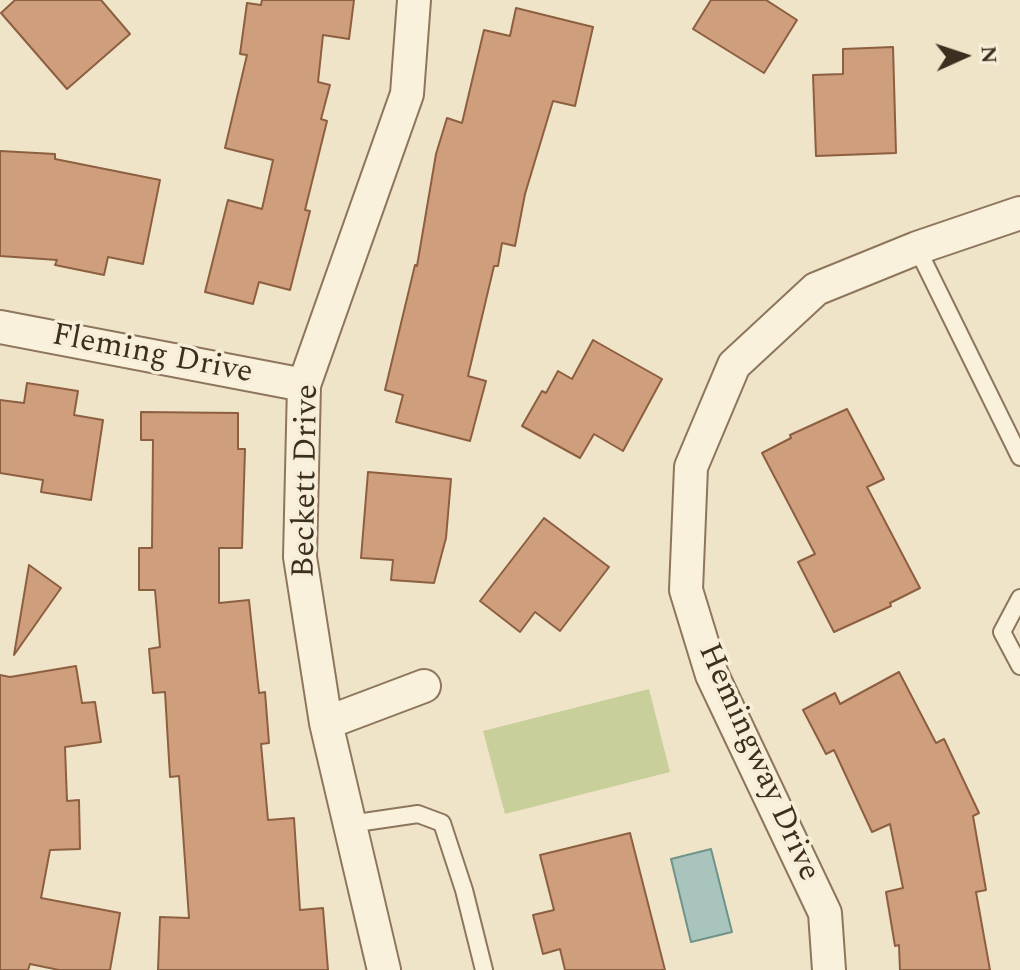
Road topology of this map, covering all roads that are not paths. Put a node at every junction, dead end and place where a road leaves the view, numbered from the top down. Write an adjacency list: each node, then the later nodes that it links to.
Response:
1 (414, 0): 5 (street, Beckett Drive)
2 (1020, 213): 3 (street, Hemingway Drive)
3 (917, 248): 6 (lane); 14 (street, Hemingway Drive)
4 (0, 327): 5 (street, Fleming Drive)
5 (304, 385): 10 (street, Beckett Drive)
6 (1020, 457)
7 (1020, 598): 8 (lane)
8 (1020, 666)
9 (424, 686): 10 (street)
10 (326, 723): 11 (street, Beckett Drive)
11 (350, 824): 12 (street, Beckett Drive); 13 (lane)
12 (384, 970)
13 (484, 970)
14 (829, 970)

